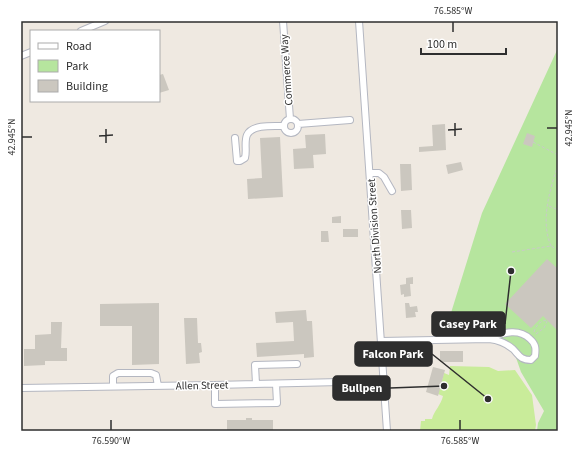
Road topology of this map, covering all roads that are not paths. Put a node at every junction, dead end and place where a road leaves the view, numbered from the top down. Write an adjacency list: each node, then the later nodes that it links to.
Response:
1 (105, 21): 4 (street)
2 (283, 21): 5 (street, Commerce Way)
3 (359, 21): 10 (street, North Division Street)
4 (83, 30)
5 (290, 119): 7 (street); 8 (street)
6 (350, 120): 7 (street)
7 (298, 124): 8 (street)
8 (284, 126): 9 (street)
9 (235, 138)
10 (370, 173): 11 (street); 13 (street, North Division Street)
11 (392, 191)
12 (484, 339): 12 (street); 13 (street)
13 (381, 341): 15 (street, North Division Street)
14 (298, 364): 16 (street)
15 (384, 381): 17 (street, Allen Street); 22 (street, North Division Street)
16 (256, 384): 17 (street, Allen Street); 18 (street, Allen Street)
17 (276, 384): 18 (street)
18 (215, 385): 20 (street, Allen Street)
19 (113, 386): 20 (street, Allen Street); 20 (street); 21 (street, Allen Street)
20 (158, 386)
21 (21, 388)
22 (387, 431)

